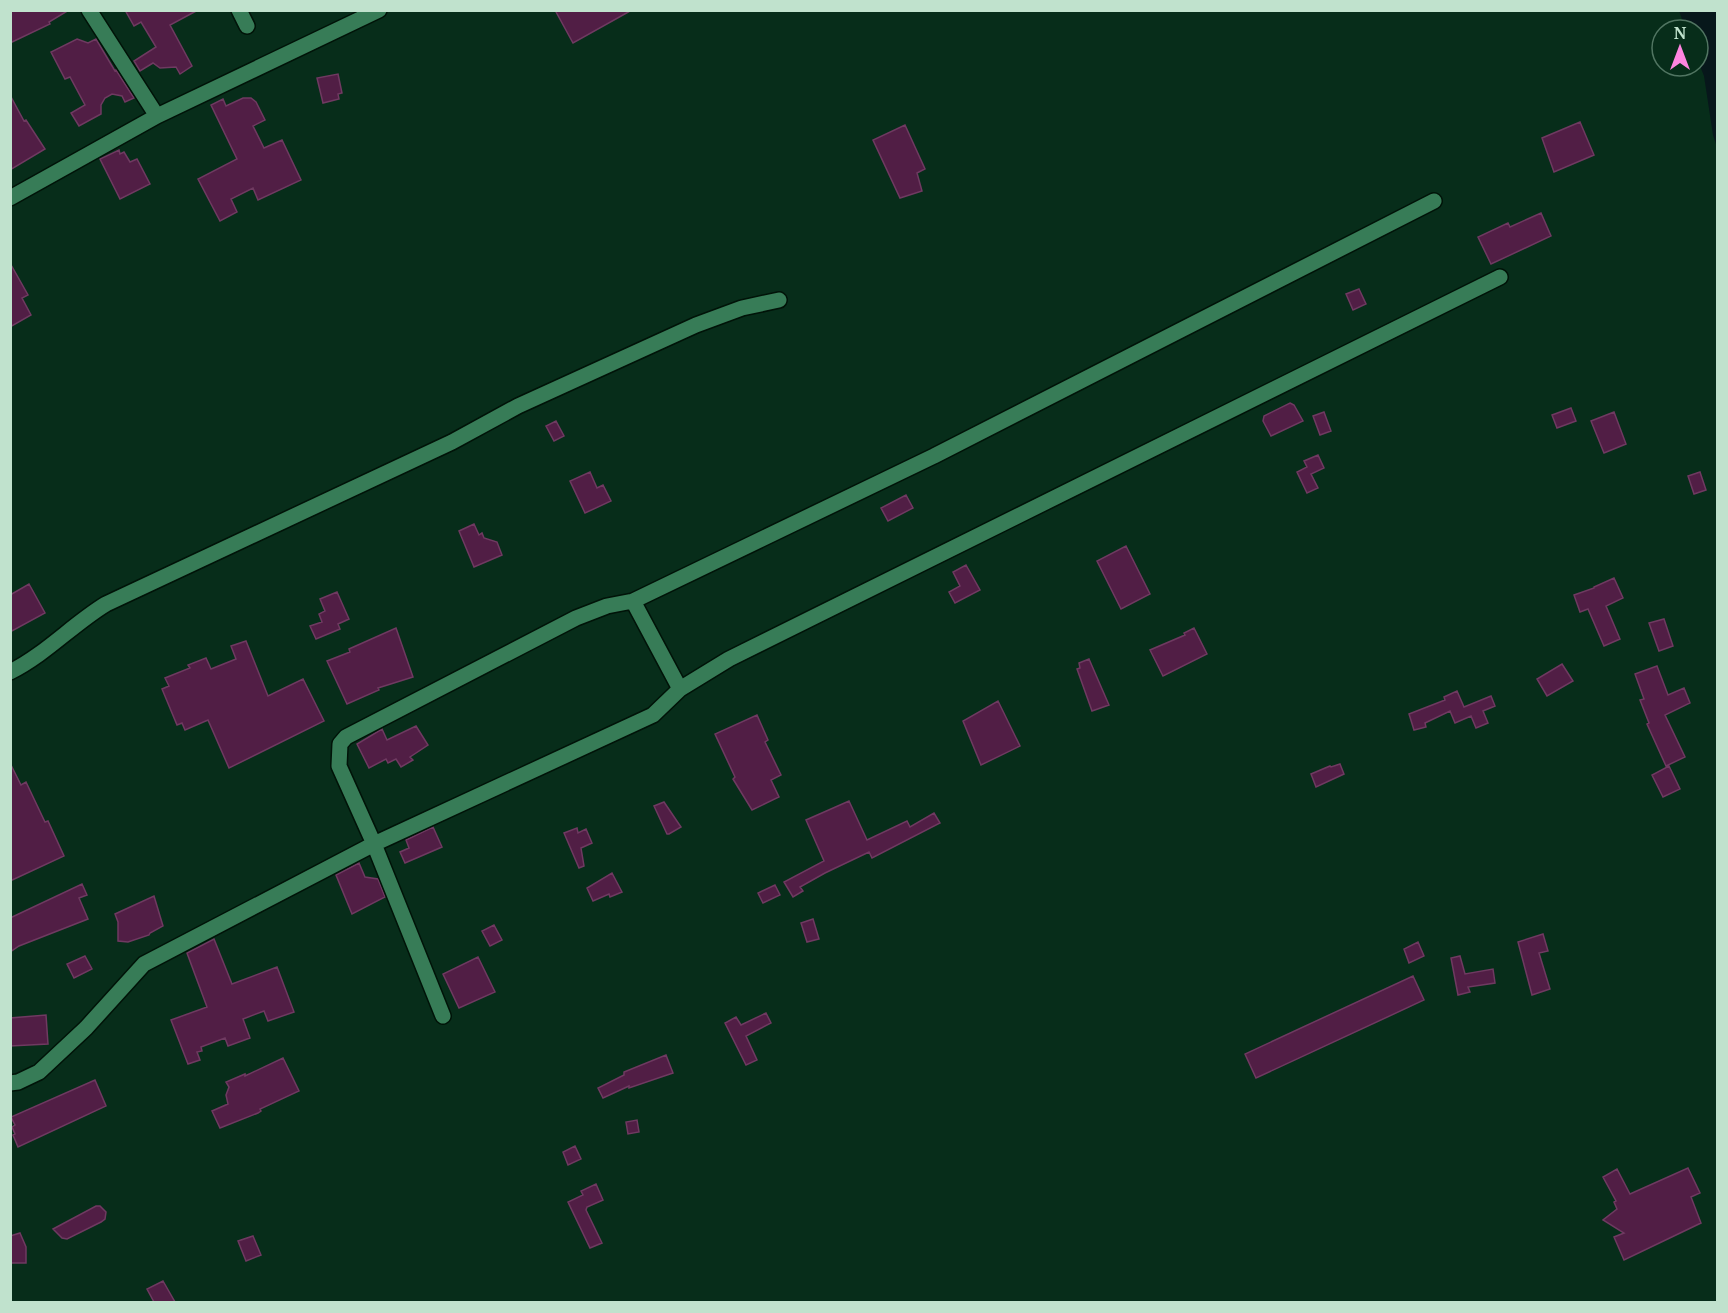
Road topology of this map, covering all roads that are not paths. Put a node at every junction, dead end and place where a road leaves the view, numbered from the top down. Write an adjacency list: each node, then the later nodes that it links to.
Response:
1 (89, 10): 5 (street)
2 (238, 10): 4 (street)
3 (379, 10): 5 (street)
4 (247, 26)
5 (157, 116): 6 (street)
6 (10, 198)
7 (1434, 201): 10 (street)
8 (1500, 277): 12 (street)
9 (779, 300): 11 (street)
10 (633, 601): 12 (street); 13 (street)
11 (10, 672)
12 (680, 688): 13 (street)
13 (374, 844): 14 (street); 15 (street)
14 (443, 1016)
15 (10, 1083)

